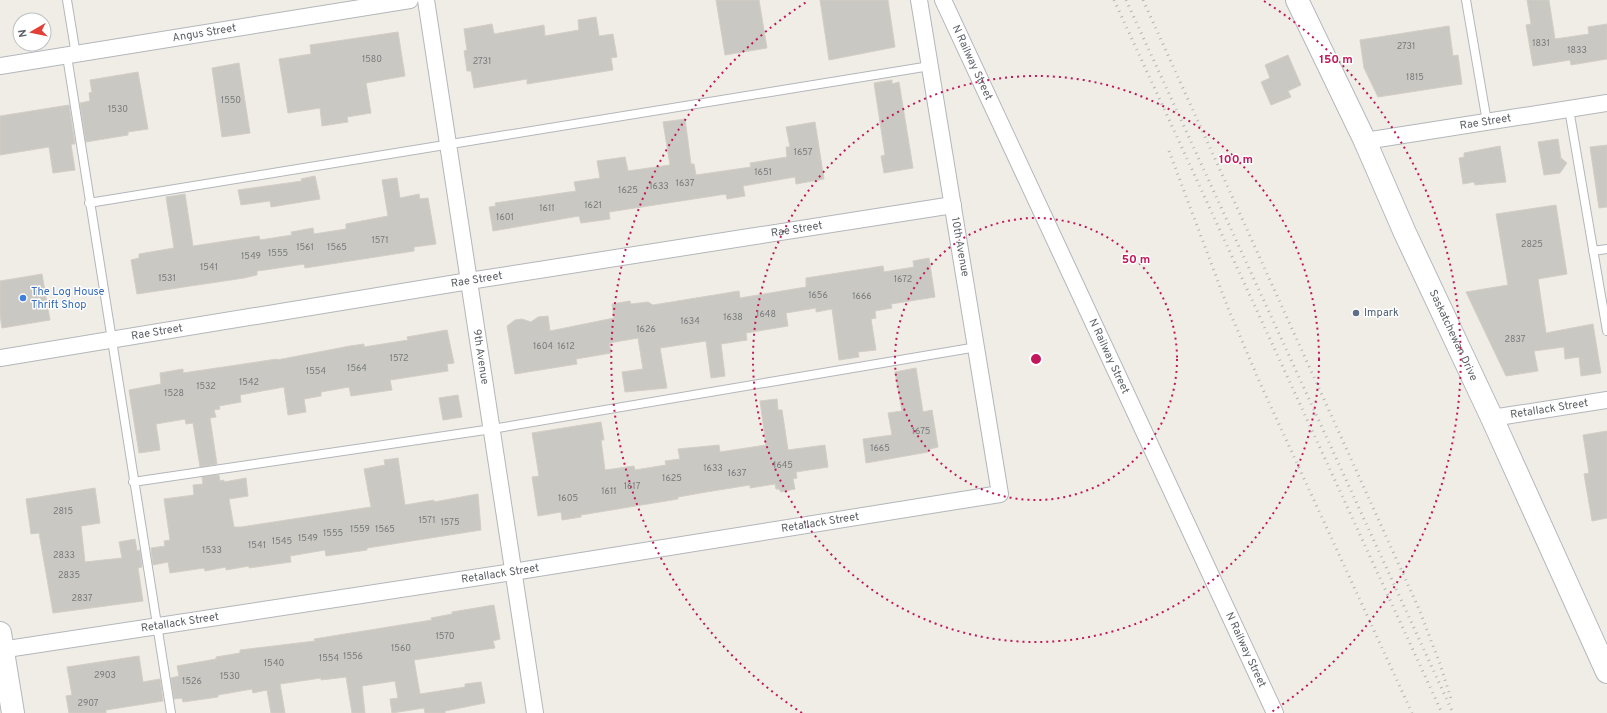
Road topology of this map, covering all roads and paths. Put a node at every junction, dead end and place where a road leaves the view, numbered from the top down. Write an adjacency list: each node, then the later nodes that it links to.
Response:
1 (67, 0): 8 (lane)
2 (410, 0): 8 (street, Angus Street)
3 (426, 0): 15 (street, 9th Avenue)
4 (919, 0): 10 (street, 10th Avenue)
5 (943, 0): 37 (street, N Railway Street)
6 (1297, 0): 14 (main road, Saskatchewan Drive)
7 (1466, 0): 13 (lane)
8 (72, 56): 9 (street, Angus Street); 16 (lane)
9 (0, 66)
10 (930, 66): 15 (lane); 17 (street, 10th Avenue)
11 (1607, 103): 12 (street, Rae Street)
12 (1569, 109): 13 (street, Rae Street); 19 (lane)
13 (1487, 122): 14 (street, Rae Street)
14 (1365, 141): 26 (main road, Saskatchewan Drive)
15 (448, 145): 16 (lane); 20 (street, 9th Avenue)
16 (89, 203): 22 (lane)
17 (953, 205): 20 (street, Rae Street); 23 (street, 10th Avenue)
18 (1607, 249): 19 (lane)
19 (1593, 251): 21 (lane)
20 (469, 281): 22 (street, Rae Street); 27 (street, 9th Avenue)
21 (1607, 331)
22 (112, 341): 24 (street, Rae Street); 28 (lane)
23 (977, 347): 27 (lane); 29 (street, 10th Avenue)
24 (0, 358)
25 (1607, 400): 26 (street, Retallack Street)
26 (1492, 418): 33 (main road, Saskatchewan Drive)
27 (492, 430): 28 (lane); 30 (street, 9th Avenue)
28 (133, 482): 31 (lane)
29 (1000, 494): 30 (street, Retallack Street)
30 (514, 572): 31 (street, Retallack Street); 36 (street, 9th Avenue)
31 (156, 627): 32 (street, Retallack Street); 35 (lane)
32 (1, 644): 34 (main road)
33 (1607, 672)
34 (13, 713)
35 (170, 713)
36 (535, 713)
37 (1274, 713)

